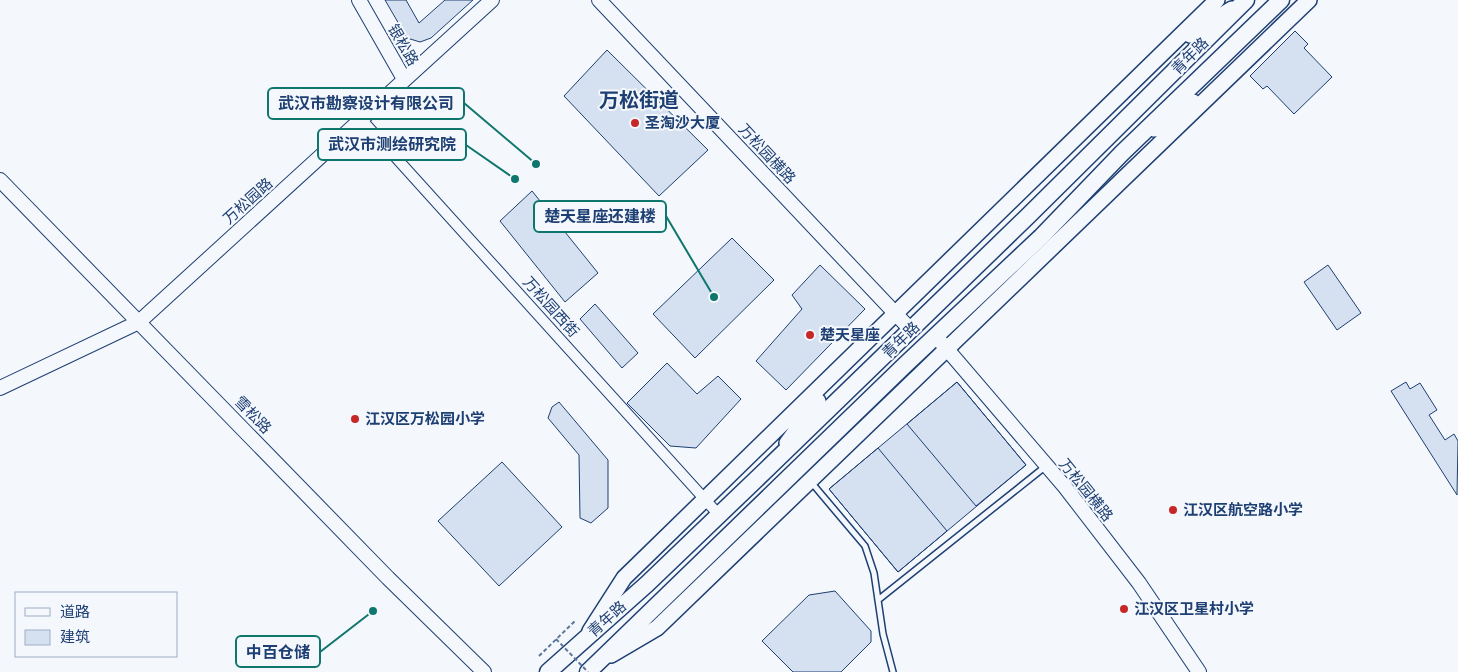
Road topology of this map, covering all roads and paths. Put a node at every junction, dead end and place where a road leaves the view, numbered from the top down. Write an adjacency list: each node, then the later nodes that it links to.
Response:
1 (359, 0): 12 (street, 银松路)
2 (492, 0): 12 (street, 万松园路)
3 (599, 0): 16 (street, 万松园横路)
4 (1217, 0): 10 (main road)
5 (1246, 0): 10 (main road); 18 (main road, 青年路)
6 (1281, 0): 14 (main road, 青年路)
7 (1298, 0): 9 (main road)
8 (1309, 0): 9 (main road)
9 (1278, 29): 11 (main road)
10 (1163, 52): 16 (main road)
11 (1230, 76): 14 (main road); 20 (main road)
12 (404, 79): 13 (street, 万松园路)
13 (361, 119): 17 (street, 万松园路); 28 (street, 万松园西街)
14 (1130, 146): 19 (main road, 青年路)
15 (0, 180): 17 (street, 雪松路)
16 (896, 314): 18 (street, 万松园横路); 21 (main road)
17 (139, 322): 22 (street, 万松园路); 36 (street, 雪松路)
18 (911, 330): 25 (main road, 青年路)
19 (936, 336): 20 (street, 万松园横路); 27 (main road, 青年路)
20 (947, 349): 23 (main road); 24 (street, 万松园横路)
21 (844, 366): 25 (main road); 28 (main road)
22 (0, 388)
23 (884, 410): 26 (main road); 27 (main road)
24 (1046, 466): 30 (lane); 39 (street, 万松园横路)
25 (768, 468): 29 (main road, 青年路)
26 (811, 482): 30 (lane); 35 (main road)
27 (783, 483): 35 (main road, 青年路)
28 (706, 500): 29 (street, 万松园西街); 33 (main road)
29 (719, 515): 33 (main road, 青年路)
30 (878, 600): 38 (lane)
31 (575, 620): 32 (path)
32 (556, 639): 34 (path); 35 (path, bridge)
33 (583, 641): 37 (main road, 青年路)
34 (540, 656)
35 (592, 669)
36 (484, 672)
37 (549, 672)
38 (894, 672)
39 (1199, 672)

